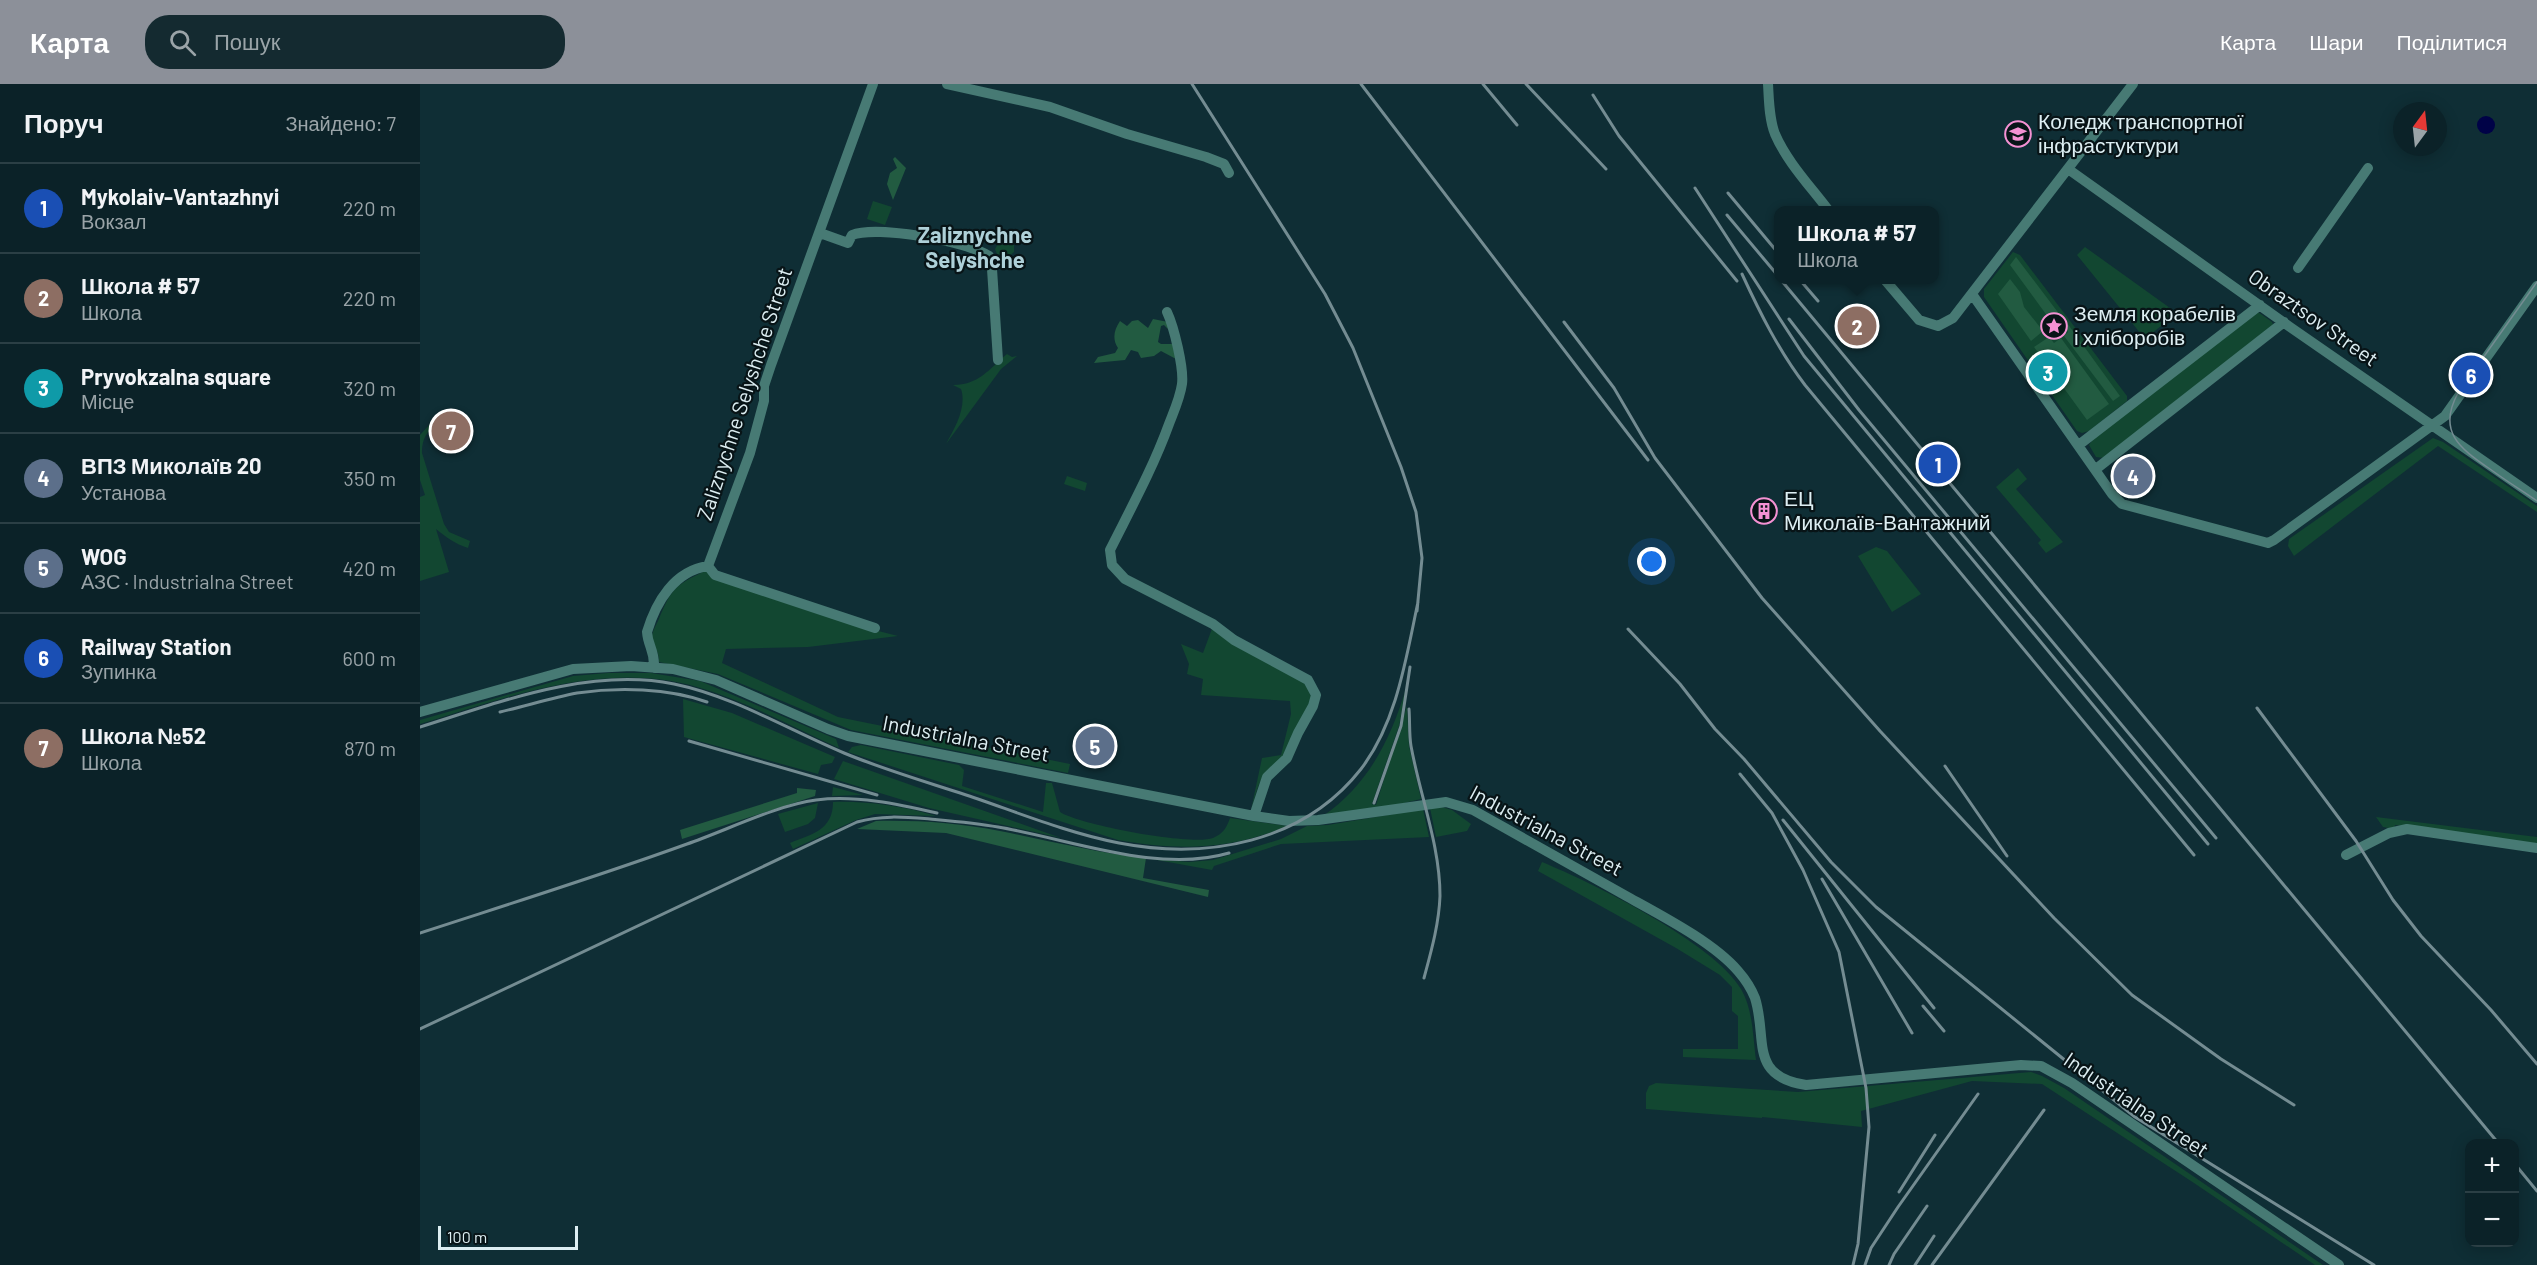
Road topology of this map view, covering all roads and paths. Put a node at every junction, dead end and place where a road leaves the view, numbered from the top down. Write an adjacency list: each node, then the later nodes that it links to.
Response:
1 (873, 84): 9 (street, Zaliznychne Selyshche Street)
2 (947, 84): 7 (street)
3 (1768, 84): 8 (street)
4 (2133, 84): 6 (street)
5 (2368, 168): 10 (street)
6 (2068, 169): 13 (street); 14 (street, Obraztsov Street)
7 (1229, 173)
8 (1826, 206)
9 (820, 233): 17 (street); 22 (street, Zaliznychne Selyshche Street)
10 (2298, 268)
11 (1889, 284): 13 (street)
12 (2537, 286): 18 (street)
13 (1972, 294): 19 (street)
14 (2260, 304): 16 (street, Obraztsov Street); 19 (street)
15 (1167, 312): 26 (street)
16 (2284, 322): 18 (street, Obraztsov Street); 20 (street)
17 (998, 360)
18 (2433, 425): 20 (street); 21 (street, Obraztsov Street)
19 (2080, 444): 20 (street)
20 (2096, 469)
21 (2537, 498)
22 (708, 566): 23 (street); 24 (street)
23 (875, 628)
24 (654, 668): 25 (street, Industrialna Street); 26 (street, Industrialna Street)
25 (420, 712)
26 (1254, 816): 29 (street, Industrialna Street)
27 (2537, 848): 28 (street)
28 (2346, 855)
29 (2339, 1265)

